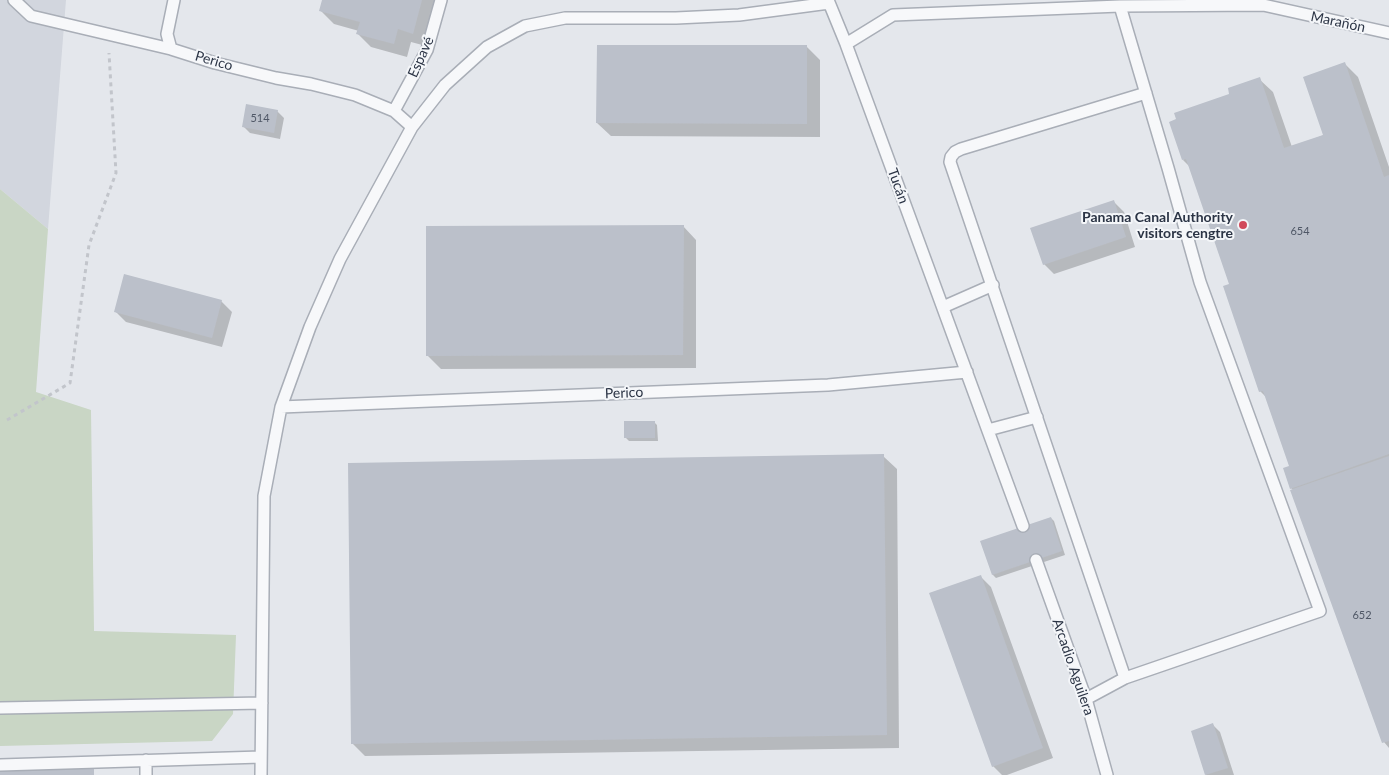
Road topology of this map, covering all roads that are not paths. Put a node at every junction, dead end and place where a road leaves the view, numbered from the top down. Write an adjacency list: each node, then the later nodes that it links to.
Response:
1 (14, 0): 9 (lane, Perico)
2 (174, 0): 9 (lane)
3 (441, 0): 11 (lane, Espavé)
4 (828, 2): 8 (lane, Tucán); 12 (lane)
5 (1263, 3): 6 (lane, Marañón); 7 (lane, Marañón)
6 (1120, 6): 8 (lane, Marañón); 10 (lane)
7 (1389, 33)
8 (846, 44): 14 (lane, Tucán)
9 (172, 49): 11 (lane, Perico)
10 (1146, 93): 13 (lane); 21 (lane)
11 (394, 111): 12 (lane, Perico)
12 (412, 127): 16 (lane)
13 (993, 285): 14 (lane); 17 (lane)
14 (943, 307): 15 (lane, Tucán)
15 (967, 372): 16 (lane, Perico); 18 (lane)
16 (281, 407): 23 (lane)
17 (1038, 418): 18 (lane); 21 (lane)
18 (988, 430): 19 (lane)
19 (1023, 526)
20 (1036, 560): 22 (lane, Arcadio Aguilera)
21 (1125, 678): 22 (lane)
22 (1086, 699): 30 (lane, Arcadio Aguilera)
23 (262, 703): 24 (lane); 25 (lane)
24 (0, 708)
25 (261, 757): 26 (lane); 29 (lane)
26 (146, 760): 27 (lane); 28 (lane)
27 (0, 766)
28 (146, 775)
29 (261, 775)
30 (1107, 775)

